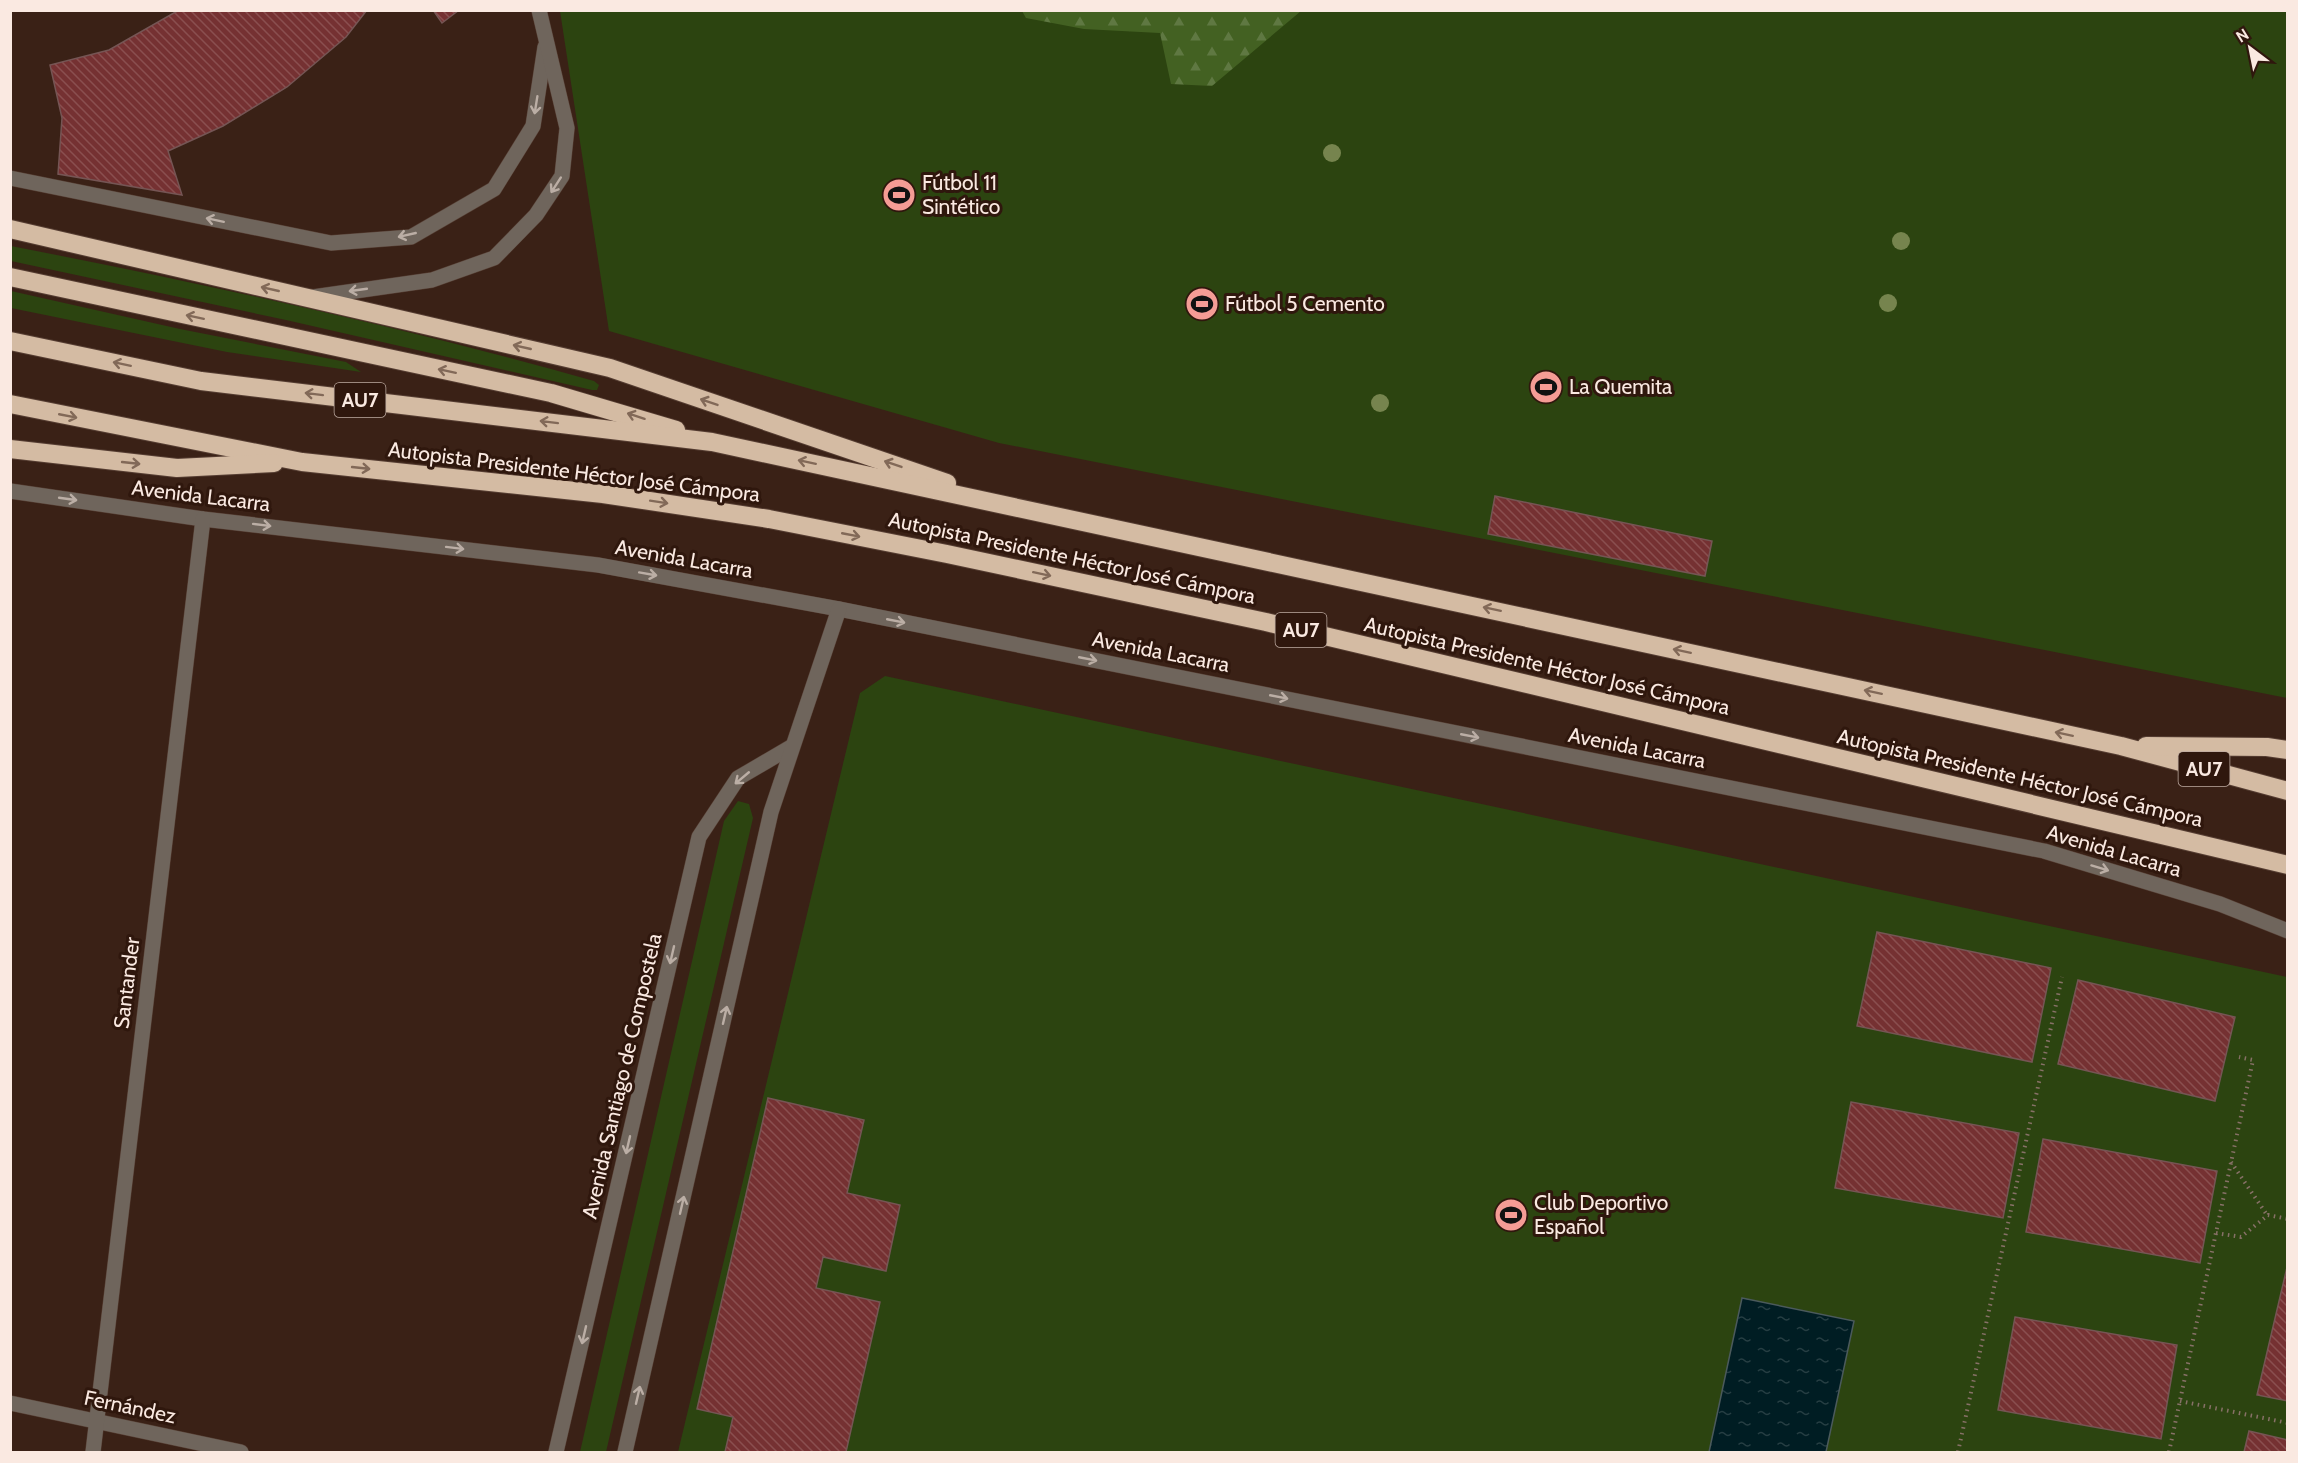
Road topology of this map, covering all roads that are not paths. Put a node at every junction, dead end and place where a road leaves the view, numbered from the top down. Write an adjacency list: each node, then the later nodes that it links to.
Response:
1 (539, 10): 2 (street)
2 (545, 47): 3 (street, one-way to 3); 6 (street, one-way to 6)
3 (10, 178)
4 (10, 229): 6 (highway, one-way to 4)
5 (10, 277): 9 (highway, one-way to 5)
6 (307, 297): 13 (highway, one-way to 6)
7 (10, 341): 9 (highway, Autopista Presidente Héctor José Cámpora / AU7, one-way to 7)
8 (10, 404): 11 (highway, Autopista Presidente Héctor José Cámpora / AU7, one-way to 11)
9 (712, 442): 13 (highway, Autopista Presidente Héctor José Cámpora / AU7, one-way to 9)
10 (10, 450): 11 (highway, one-way to 11)
11 (302, 462): 20 (highway, Autopista Presidente Héctor José Cámpora / AU7, one-way to 20)
12 (10, 491): 14 (street, Avenida Lacarra, one-way to 14)
13 (1028, 510): 16 (highway, Autopista Presidente Héctor José Cámpora / AU7, one-way to 13)
14 (203, 519): 15 (street, Avenida Lacarra, one-way to 15); 23 (street, Santander)
15 (839, 609): 17 (street); 21 (street, Avenida Lacarra, one-way to 21)
16 (2121, 746): 18 (highway); 19 (highway, Autopista Presidente Héctor José Cámpora / AU7)
17 (791, 747): 26 (street, Avenida Santiago de Compostela, one-way to 26); 27 (street, one-way to 17)
18 (2288, 750)
19 (2288, 791)
20 (2288, 865)
21 (2288, 931)
22 (10, 1403): 23 (street, Fernández)
23 (97, 1421): 24 (street, Santander); 25 (street, Fernández)
24 (93, 1452)
25 (241, 1452)
26 (556, 1452)
27 (626, 1452)

